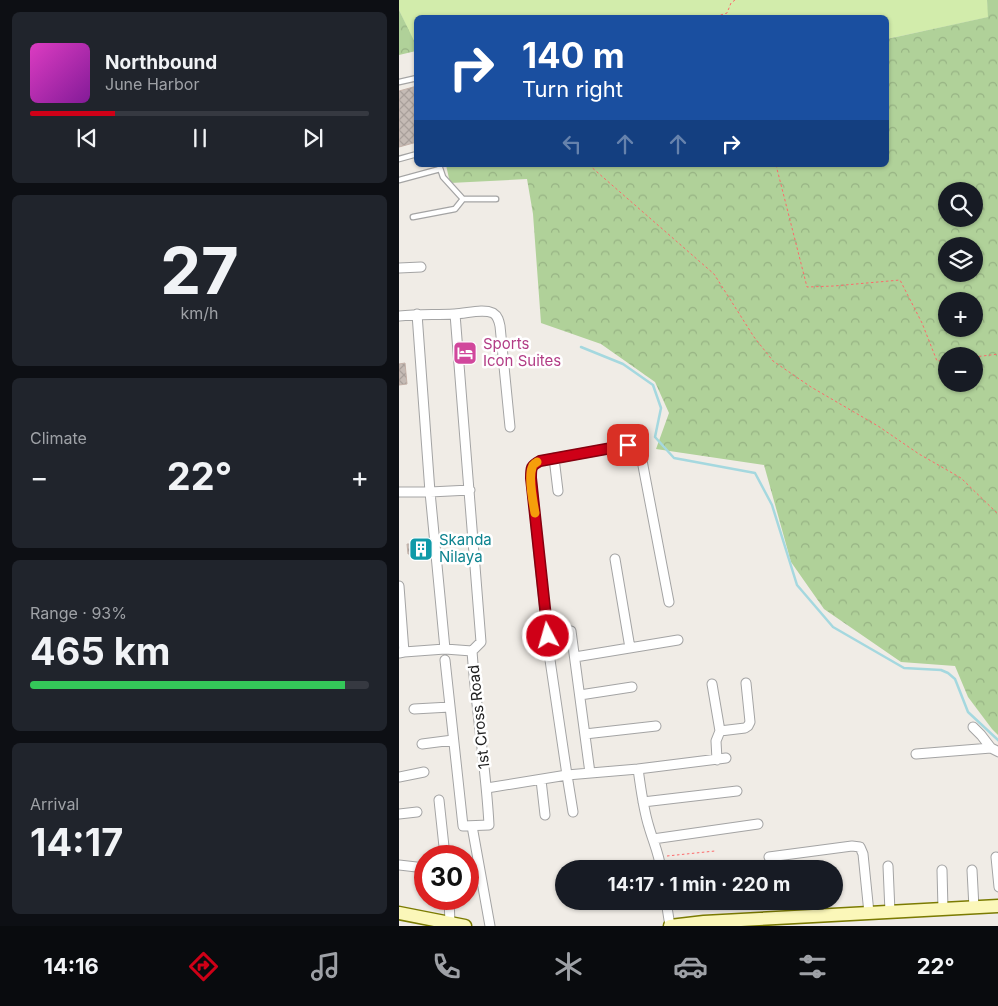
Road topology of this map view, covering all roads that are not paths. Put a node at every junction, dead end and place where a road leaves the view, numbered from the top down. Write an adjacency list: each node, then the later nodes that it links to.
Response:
1 (414, 79): 2 (lane)
2 (399, 82)
3 (414, 155): 4 (lane)
4 (399, 159)
5 (440, 167): 6 (lane); 7 (lane)
6 (399, 180)
7 (463, 199): 8 (lane); 9 (lane)
8 (496, 199)
9 (413, 217)
10 (421, 267): 11 (street)
11 (399, 268)
12 (417, 314): 13 (street); 14 (street); 20 (street)
13 (455, 314): 15 (street); 17 (street, 1st Cross Road)
14 (399, 316)
15 (510, 427)
16 (554, 458): 18 (street); 23 (street); 24 (street)
17 (469, 490): 20 (street); 28 (street, 1st Cross Road)
18 (558, 491)
19 (399, 492): 20 (street)
20 (431, 492): 26 (street)
21 (615, 560): 27 (street)
22 (399, 586): 29 (street)
23 (669, 602)
24 (548, 636): 30 (street); 49 (street)
25 (678, 640): 27 (street)
26 (445, 648): 28 (street); 29 (street)
27 (630, 648): 30 (street)
28 (472, 651): 52 (street, 1st Cross Road)
29 (401, 652)
30 (575, 657): 35 (street)
31 (445, 660): 36 (street)
32 (746, 682): 40 (street)
33 (712, 684): 40 (street)
34 (633, 687): 35 (street)
35 (579, 696): 41 (street)
36 (450, 708): 37 (street); 42 (street)
37 (414, 709)
38 (656, 726): 41 (street)
39 (973, 727): 44 (street)
40 (720, 731): 46 (street)
41 (585, 734): 48 (street)
42 (453, 740): 43 (street); 61 (street)
43 (421, 744)
44 (995, 750): 45 (street)
45 (915, 754)
46 (638, 769): 48 (street); 55 (street)
47 (424, 772): 50 (street)
48 (590, 773): 49 (street)
49 (567, 775): 51 (street); 57 (street)
50 (399, 777)
51 (541, 780): 52 (street); 59 (street)
52 (487, 788): 61 (street, 1st Cross Road)
53 (737, 791): 55 (street)
54 (439, 800): 63 (street)
55 (643, 802): 62 (street)
56 (417, 812): 58 (street)
57 (573, 812)
58 (399, 814)
59 (545, 816)
60 (758, 824): 62 (street)
61 (472, 826): 85 (street)
62 (653, 839): 66 (street)
63 (444, 845)
64 (769, 857): 80 (street)
65 (996, 857): 72 (street)
66 (660, 860)
67 (399, 865): 69 (street)
68 (888, 866): 78 (street)
69 (414, 867)
70 (942, 870): 75 (street)
71 (972, 870): 74 (street)
72 (998, 887)
73 (998, 906): 74 (street)
74 (974, 908): 75 (street)
75 (943, 909): 78 (street)
76 (449, 910): 81 (street)
77 (667, 910): 86 (street)
78 (890, 912): 80 (street)
79 (399, 913): 81 (street)
80 (869, 913): 82 (street)
81 (450, 923): 84 (street)
82 (739, 923): 83 (street)
83 (704, 924): 87 (street)
84 (465, 926)
85 (490, 926)
86 (670, 926): 87 (street)
87 (674, 926)

